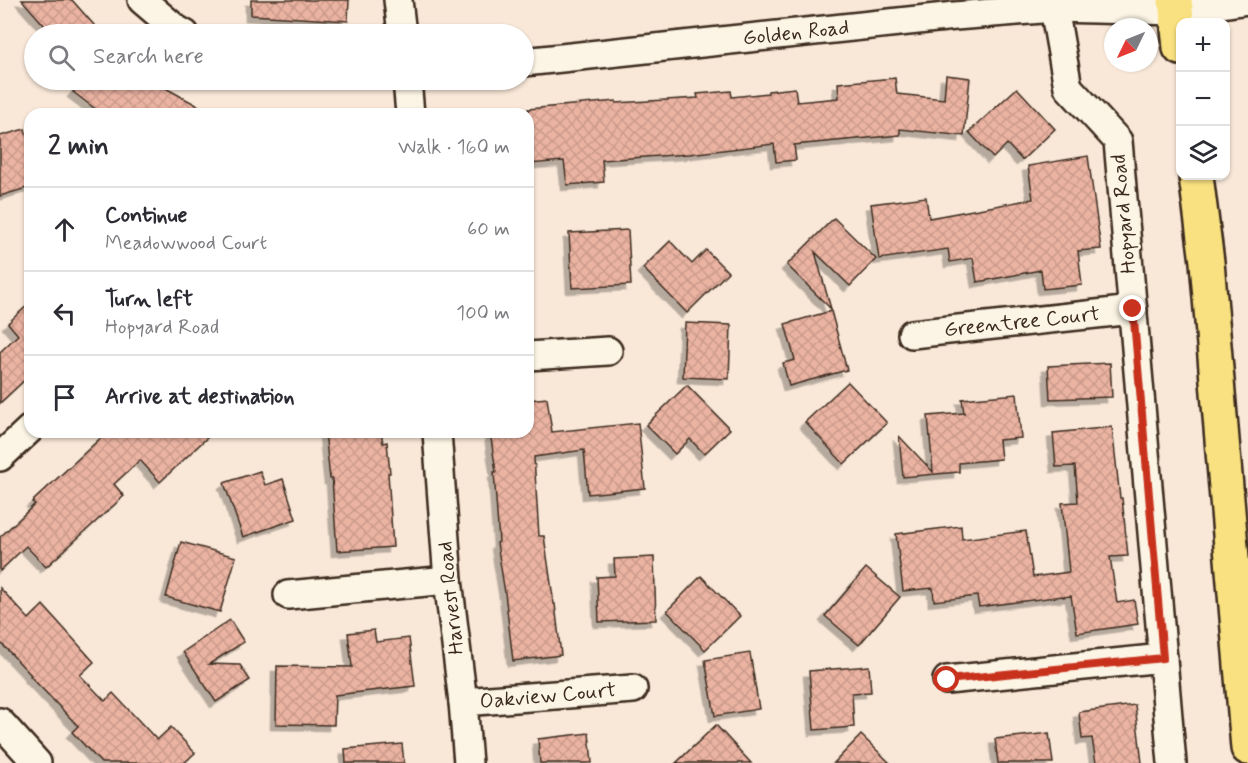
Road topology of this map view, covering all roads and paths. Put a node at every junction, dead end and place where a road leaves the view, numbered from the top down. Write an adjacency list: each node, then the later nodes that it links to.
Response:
1 (142, 0): 6 (street)
2 (398, 0): 7 (street)
3 (1248, 0): 4 (street, Golden Road)
4 (1175, 6): 5 (street, Golden Road)
5 (1054, 8): 8 (street, Golden Road); 12 (street, Hopyard Road)
6 (170, 24)
7 (401, 24)
8 (534, 61)
9 (408, 90): 10 (street)
10 (409, 108)
11 (1196, 180): 26 (main road)
12 (1133, 309): 13 (street, Greentree Court); 21 (street, Hopyard Road)
13 (912, 334)
14 (608, 351): 15 (street)
15 (534, 356)
16 (24, 434): 18 (street)
17 (437, 438): 19 (street, Harvest Road)
18 (0, 456)
19 (448, 580): 20 (street); 24 (street, Harvest Road)
20 (288, 595)
21 (1163, 658): 22 (street); 29 (street, Hopyard Road)
22 (947, 680)
23 (633, 689): 24 (street, Oakview Court)
24 (463, 702): 28 (street, Harvest Road)
25 (0, 722): 27 (street)
26 (1248, 748)
27 (37, 763)
28 (468, 763)
29 (1172, 763)

